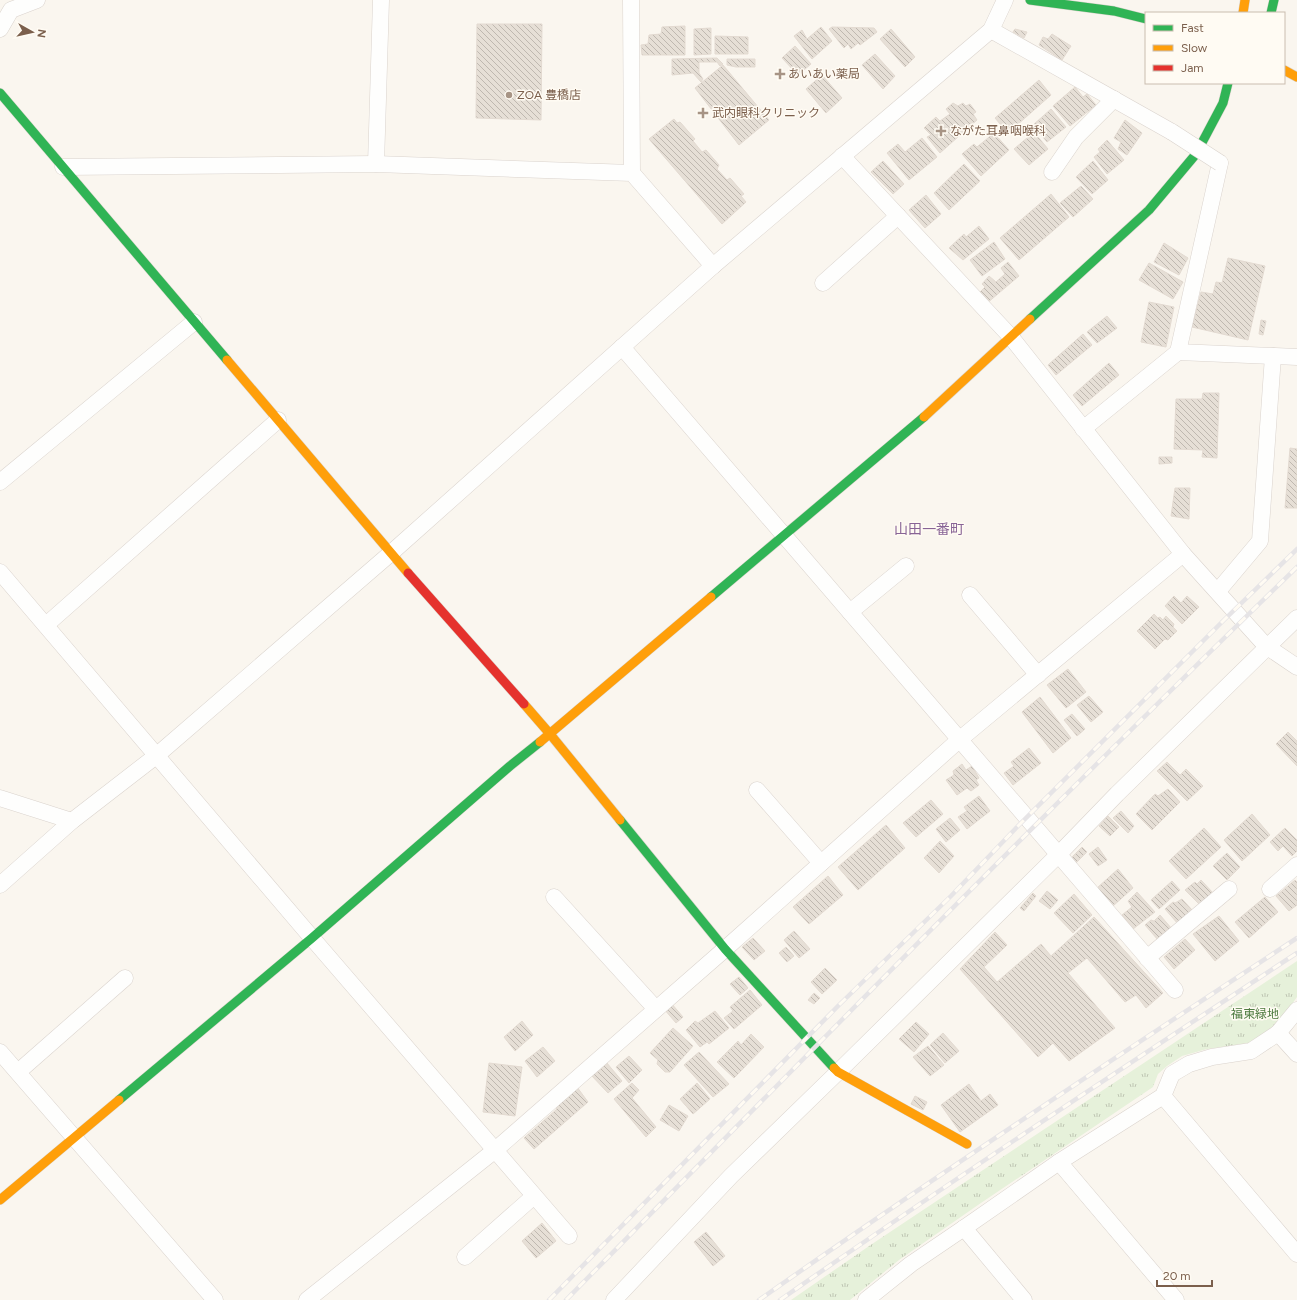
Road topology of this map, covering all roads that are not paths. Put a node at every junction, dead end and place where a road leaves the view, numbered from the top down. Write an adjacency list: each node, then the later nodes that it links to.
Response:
1 (37, 0): 11 (street)
2 (381, 0): 21 (street)
3 (631, 0): 24 (street)
4 (1005, 0): 12 (street)
5 (1034, 0): 10 (street)
6 (1245, 0): 8 (street)
7 (1274, 0): 9 (street)
8 (1243, 12)
9 (1271, 12)
10 (1145, 19)
11 (0, 29)
12 (991, 30): 18 (street); 20 (street)
13 (1285, 71): 14 (street)
14 (1297, 77)
15 (1228, 84): 19 (street)
16 (1237, 88): 19 (street)
17 (0, 93): 22 (street)
18 (1114, 99): 23 (street); 31 (street, bridge)
19 (1223, 103): 29 (street)
20 (842, 156): 25 (street); 26 (street)
21 (376, 164): 22 (street); 24 (street)
22 (63, 168): 28 (street)
23 (1052, 172)
24 (632, 173): 26 (street)
25 (898, 216): 27 (street); 29 (street)
26 (713, 266): 30 (street)
27 (823, 283)
28 (194, 322): 34 (street); 36 (street)
29 (1011, 337): 35 (street); 37 (street)
30 (622, 347): 37 (street); 38 (street)
31 (1178, 352): 32 (street); 35 (street)
32 (1273, 356): 33 (street); 42 (street)
33 (1297, 357)
34 (278, 420): 38 (street); 46 (street)
35 (1083, 429): 39 (street)
36 (0, 482)
37 (785, 535): 44 (street); 50 (street)
38 (391, 553): 50 (street); 52 (street)
39 (1183, 554): 42 (street); 49 (street)
40 (906, 566): 44 (street)
41 (0, 572): 46 (street)
42 (1218, 591): 47 (street)
43 (970, 594): 49 (street)
44 (850, 612): 51 (street)
45 (1297, 618): 47 (street)
46 (46, 625): 52 (street)
47 (1266, 646): 48 (street); 56 (street)
48 (1297, 667)
49 (1038, 675): 51 (street)
50 (550, 734): 63 (street); 64 (street)
51 (959, 740): 56 (street); 57 (street)
52 (156, 756): 55 (street); 63 (street)
53 (758, 790): 57 (street)
54 (0, 798): 55 (street)
55 (72, 822): 59 (street)
56 (1058, 855): 65 (street); 74 (street)
57 (821, 863): 64 (street)
58 (1297, 864): 61 (street)
59 (0, 885)
60 (1229, 889): 65 (street)
61 (1270, 889)
62 (554, 897): 68 (street)
63 (312, 938): 76 (street); 78 (street)
64 (725, 949): 68 (street); 74 (street)
65 (1147, 958): 67 (street)
66 (125, 978): 73 (street)
67 (1175, 990)
68 (656, 1009): 78 (street)
69 (1297, 1010): 70 (street)
70 (1278, 1033): 72 (street); 75 (street)
71 (0, 1052): 73 (street)
72 (1297, 1054)
73 (18, 1072): 76 (street)
74 (838, 1072): 77 (street); 88 (street)
75 (1163, 1096): 79 (street); 84 (street)
76 (75, 1137): 81 (street); 86 (street)
77 (967, 1144)
78 (494, 1151): 80 (street); 87 (street)
79 (1059, 1162): 82 (street); 91 (street)
80 (534, 1196): 83 (street); 85 (street)
81 (0, 1200)
82 (964, 1228): 89 (street); 90 (street)
83 (569, 1236)
84 (1297, 1254)
85 (465, 1257)
86 (215, 1300)
87 (307, 1300)
88 (614, 1300)
89 (866, 1300)
90 (1024, 1300)
91 (1176, 1300)

